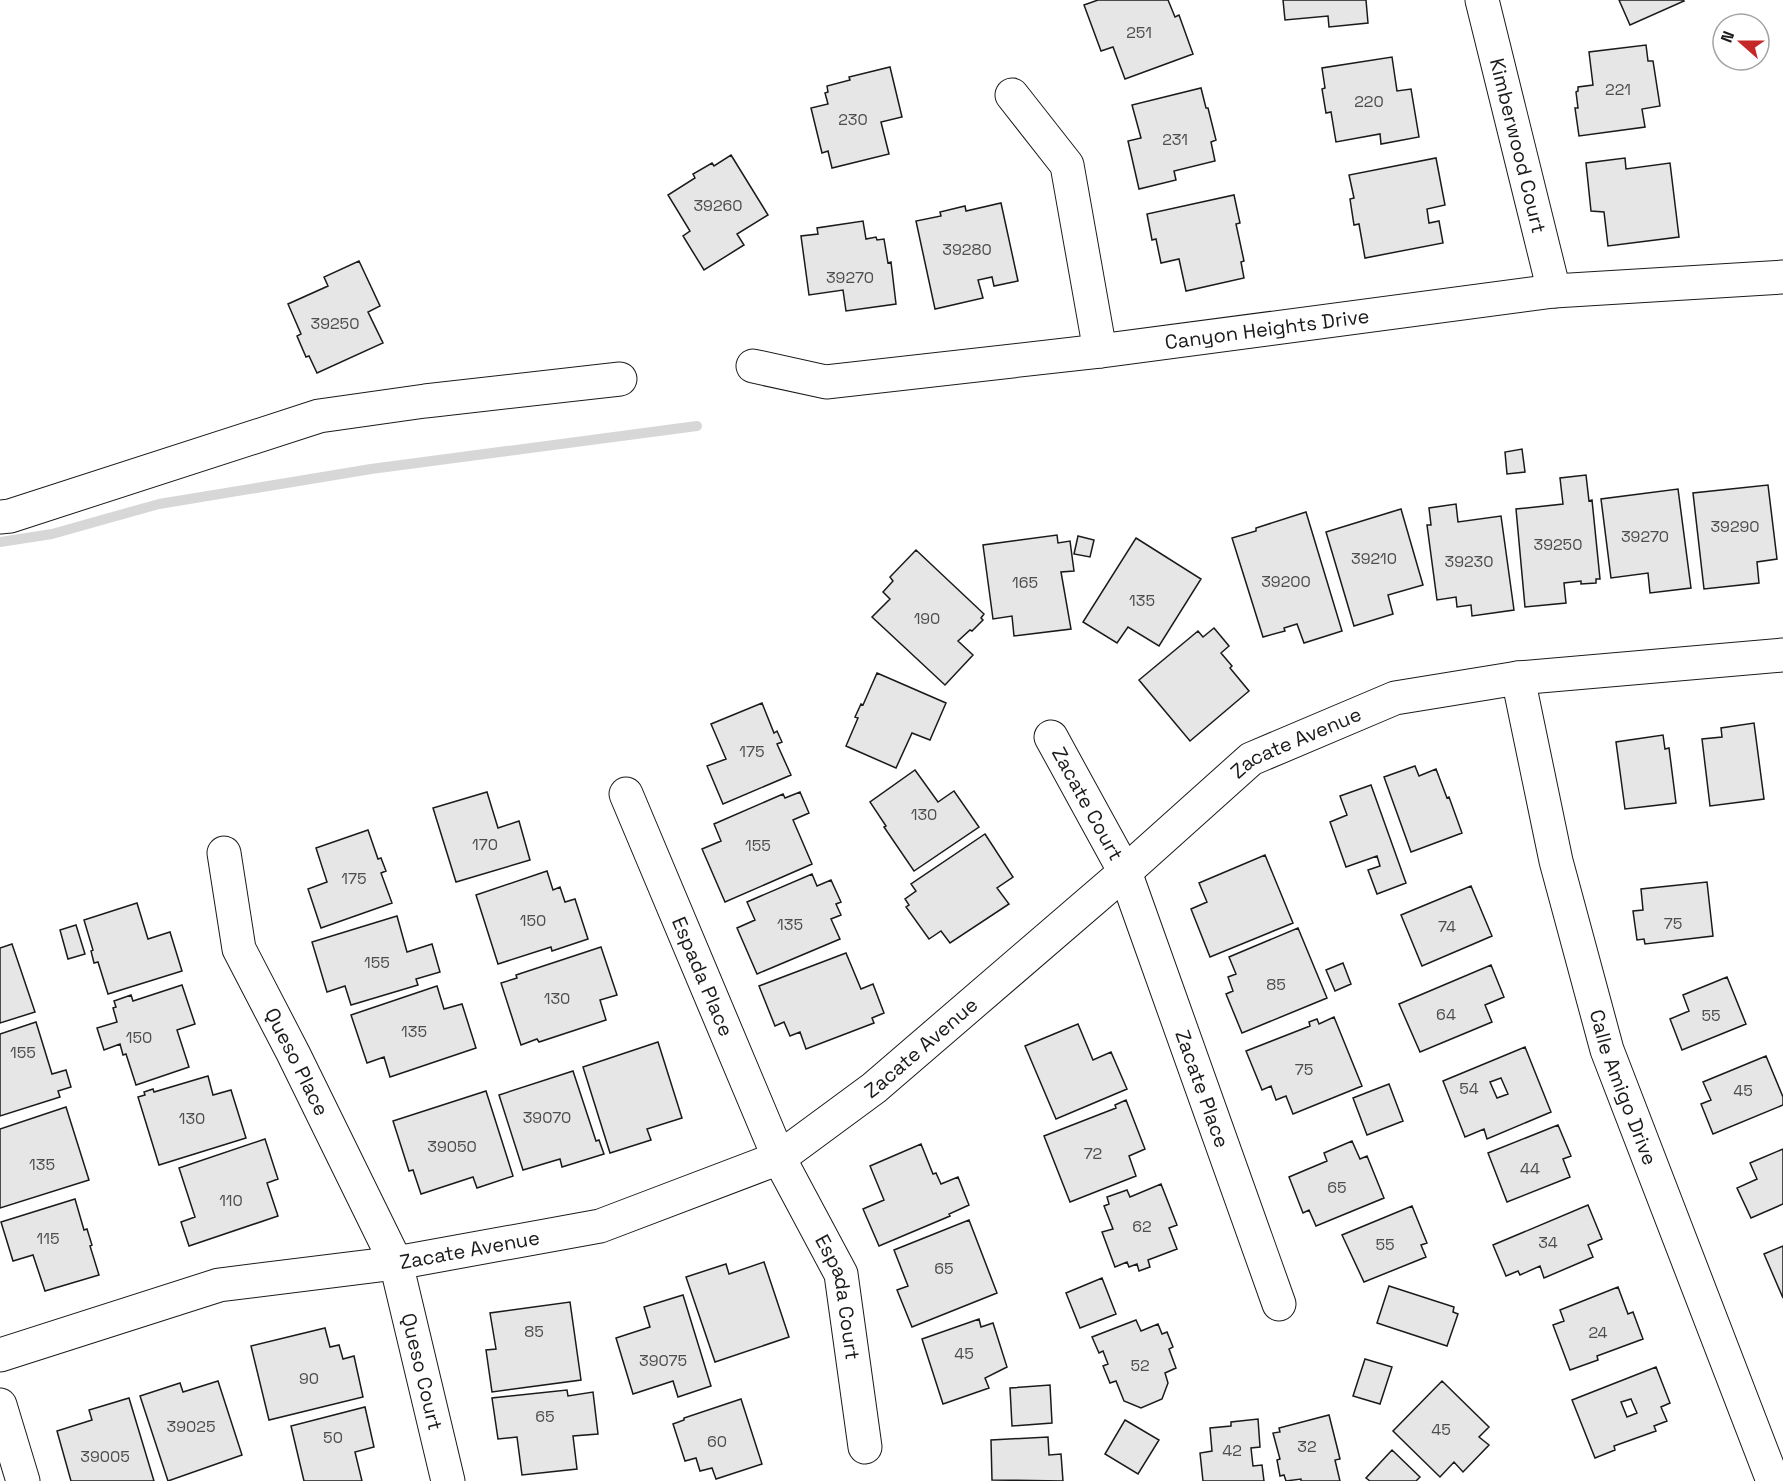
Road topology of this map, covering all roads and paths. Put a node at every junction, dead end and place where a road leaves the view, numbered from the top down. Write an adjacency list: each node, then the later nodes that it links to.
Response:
1 (1482, 0): 4 (street, Kimberwood Court)
2 (1012, 95): 5 (street)
3 (1783, 277): 4 (street, Canyon Heights Drive)
4 (1554, 291): 5 (street, Canyon Heights Drive)
5 (1100, 351): 6 (street, Canyon Heights Drive)
6 (753, 366)
7 (620, 379): 8 (street)
8 (0, 517)
9 (1783, 655): 10 (street, Zacate Avenue)
10 (1518, 678): 14 (street, Zacate Avenue); 23 (street, Calle Amigo Drive)
11 (1051, 736): 14 (street, Zacate Court)
12 (626, 794): 15 (street, Espada Place)
13 (224, 853): 16 (street, Queso Place)
14 (1125, 872): 15 (street, Zacate Avenue); 17 (street, Zacate Place)
15 (779, 1158): 16 (street, Zacate Avenue); 20 (street, Espada Court)
16 (396, 1263): 18 (street, Zacate Avenue); 22 (street, Queso Court)
17 (1279, 1304)
18 (0, 1355)
19 (0, 1405): 21 (street)
20 (865, 1447)
21 (23, 1481)
22 (448, 1481)
23 (1773, 1481)

